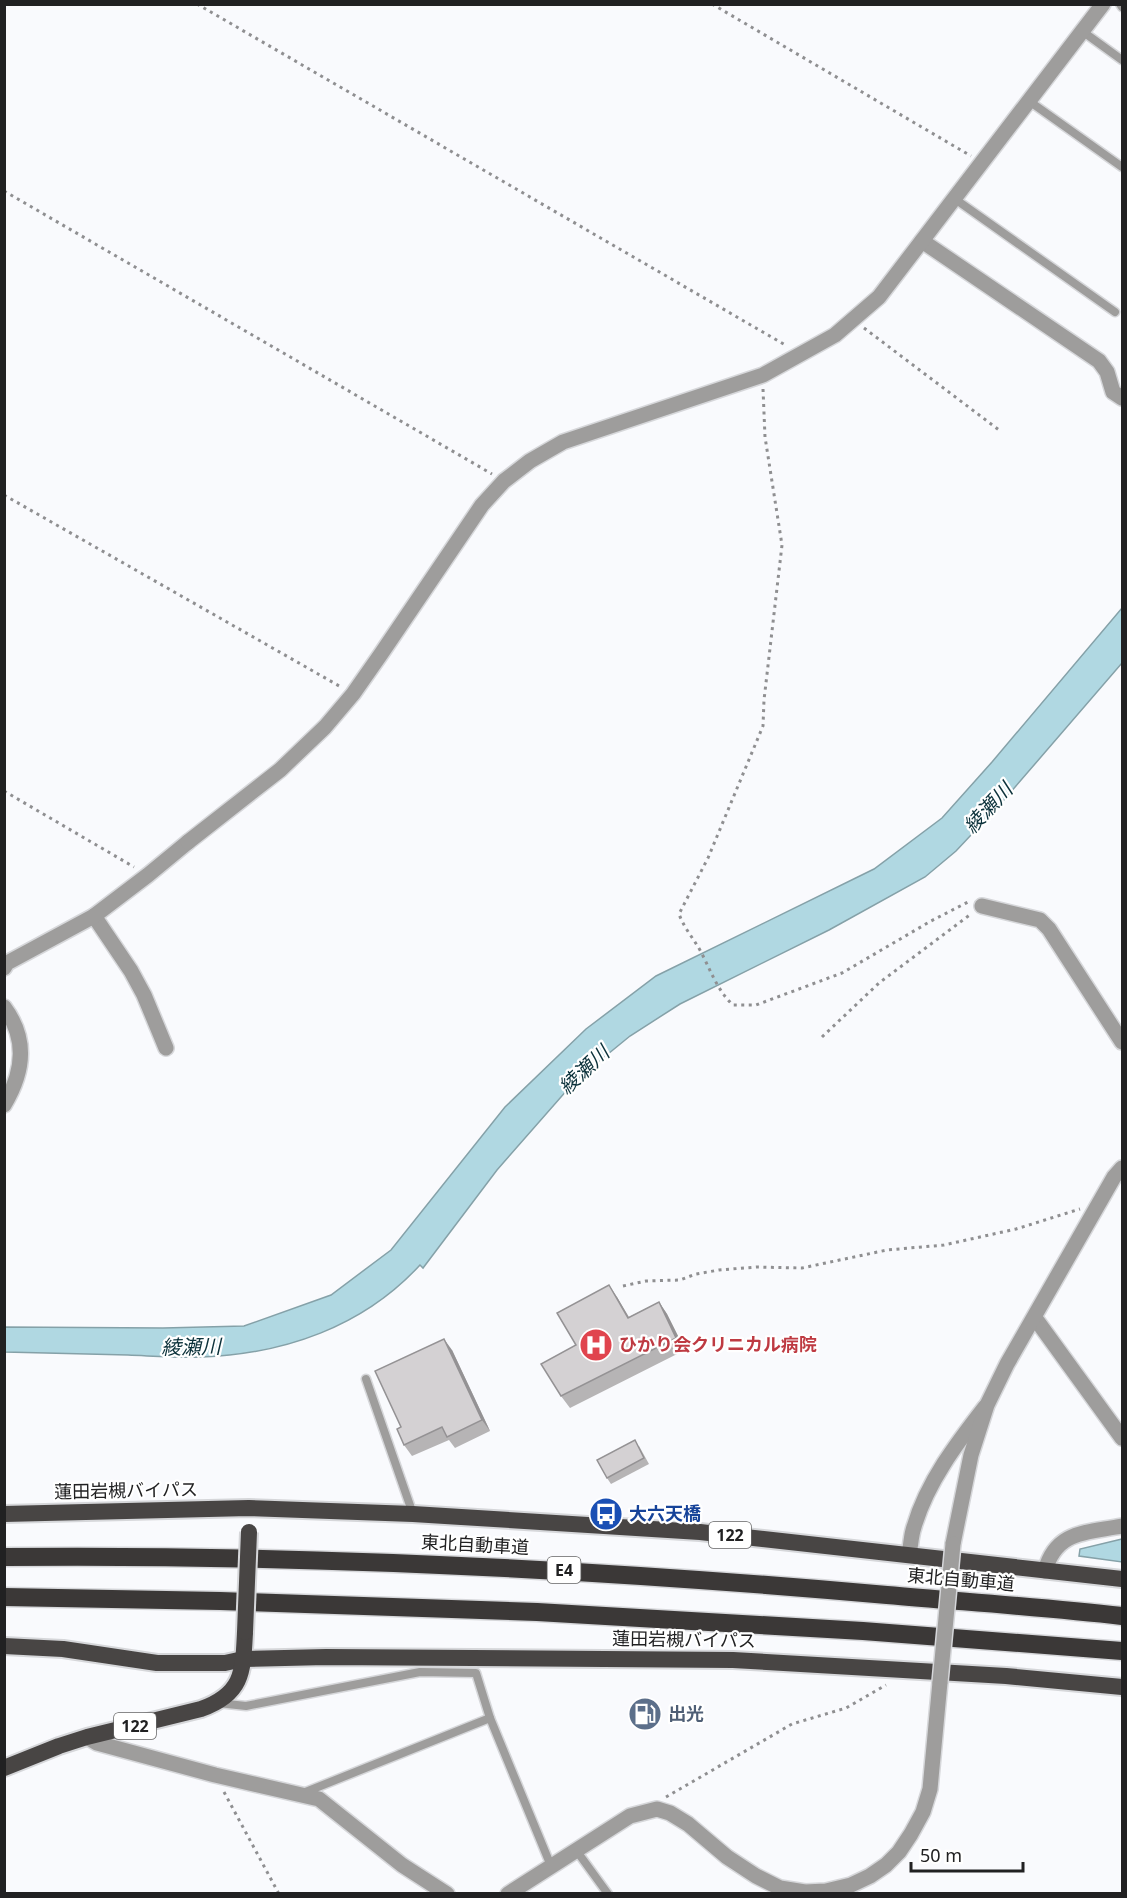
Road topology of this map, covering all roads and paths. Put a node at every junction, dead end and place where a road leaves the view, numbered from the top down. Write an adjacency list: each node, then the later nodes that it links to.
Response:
1 (197, 4): 14 (path)
2 (712, 4): 7 (path)
3 (1102, 4): 4 (street)
4 (1082, 31): 5 (lane); 6 (street)
5 (1122, 60)
6 (1029, 101): 7 (street); 8 (lane)
7 (982, 163): 10 (street)
8 (1122, 167)
9 (4, 191): 18 (path)
10 (955, 199): 11 (street); 12 (lane)
11 (922, 241): 13 (street); 16 (street)
12 (1115, 312)
13 (854, 320): 14 (street); 17 (path)
14 (802, 354): 15 (street)
15 (763, 375): 18 (street); 23 (path)
16 (1122, 398)
17 (999, 430)
18 (504, 481): 20 (street)
19 (4, 495): 20 (path)
20 (353, 694): 22 (street)
21 (4, 791): 22 (path)
22 (148, 875): 24 (street)
23 (982, 906): 27 (path); 28 (street)
24 (94, 916): 25 (street); 29 (street)
25 (5, 964)
26 (4, 1007): 30 (street)
27 (822, 1037)
28 (1122, 1042)
29 (166, 1048)
30 (4, 1105)
31 (1120, 1174): 32 (street)
32 (1101, 1201): 33 (path); 34 (street)
33 (623, 1286)
34 (1035, 1318): 36 (street); 37 (street)
35 (366, 1379): 40 (lane)
36 (987, 1405): 42 (street); 59 (street, bridge)
37 (1122, 1438)
38 (249, 1508): 39 (highway, 蓮田岩槻バイパス / 122); 40 (highway, 蓮田岩槻バイパス / 122); 50 (highway, bridge)
39 (4, 1514)
40 (413, 1514): 42 (highway, 蓮田岩槻バイパス / 122)
41 (1122, 1526): 44 (street)
42 (909, 1554): 44 (highway, 蓮田岩槻バイパス / 122)
43 (4, 1557): 47 (highway, 東北自動車道 / E4)
44 (1045, 1571): 45 (highway, 蓮田岩槻バイパス / 122)
45 (1122, 1579)
46 (4, 1597): 49 (highway)
47 (1122, 1616)
48 (4, 1646): 50 (highway, 蓮田岩槻バイパス)
49 (1122, 1652)
50 (243, 1659): 52 (highway, 蓮田岩槻バイパス); 53 (highway)
51 (888, 1684): 59 (path)
52 (1122, 1687)
53 (218, 1703): 54 (lane); 55 (highway, 122)
54 (490, 1718): 58 (lane); 61 (lane)
55 (87, 1737): 56 (highway, 122); 57 (street)
56 (4, 1768)
57 (215, 1775): 58 (street); 62 (path)
58 (300, 1795): 63 (street)
59 (641, 1812): 60 (street)
60 (576, 1850): 61 (street); 65 (lane)
61 (551, 1866): 64 (street)
62 (279, 1893)
63 (447, 1893)
64 (508, 1893)
65 (608, 1893)

